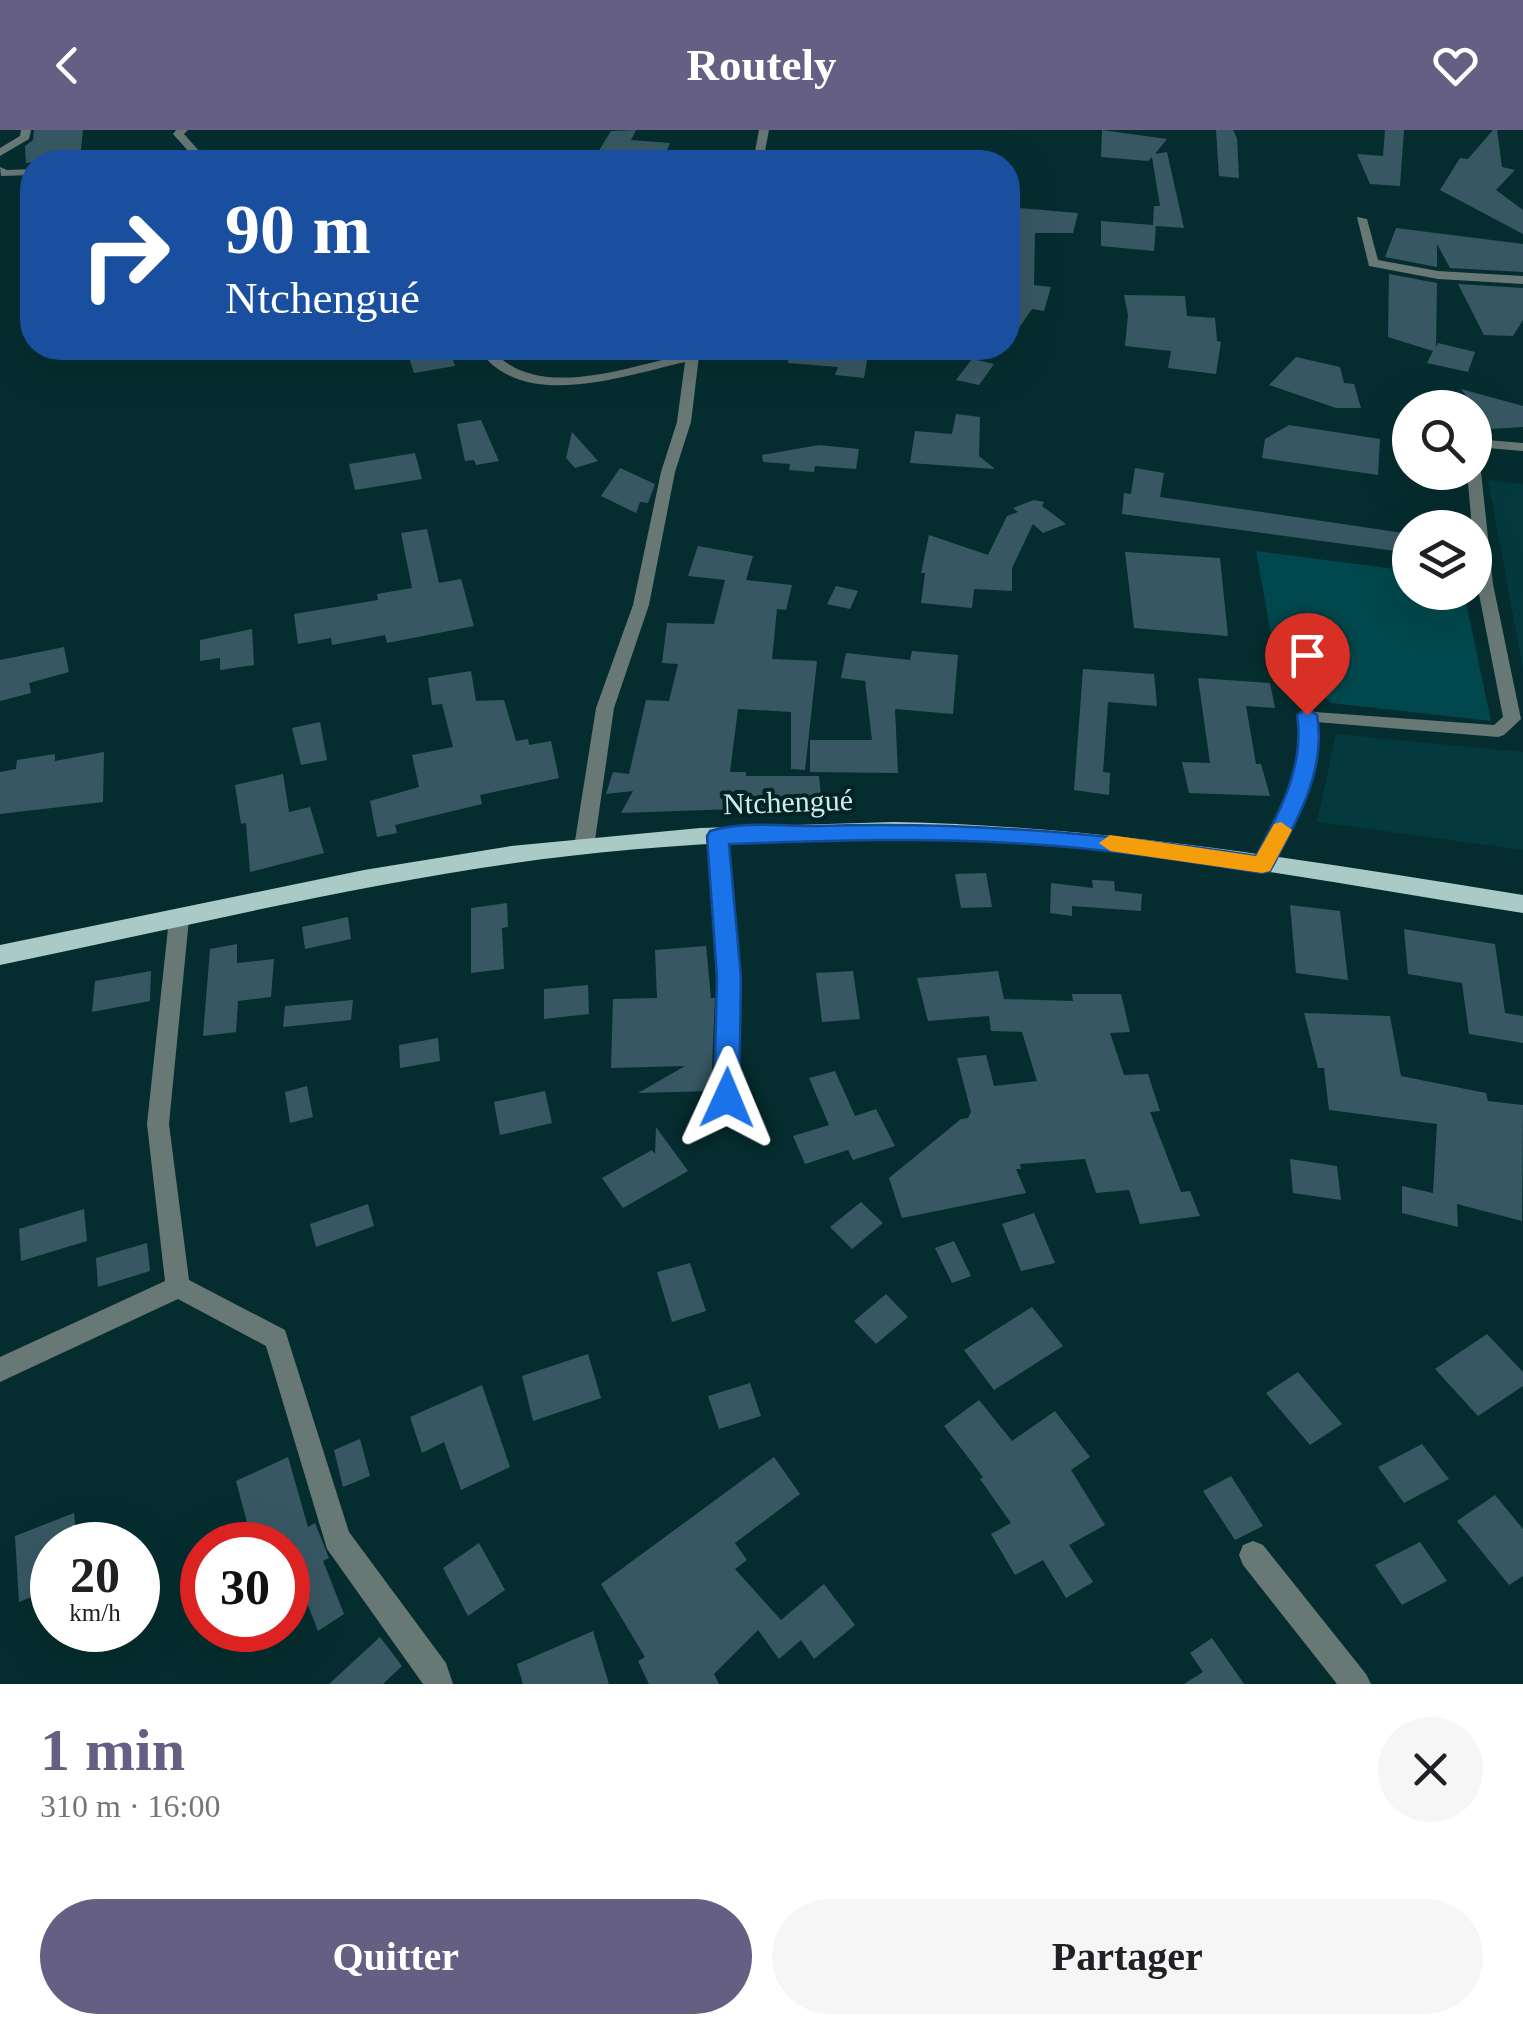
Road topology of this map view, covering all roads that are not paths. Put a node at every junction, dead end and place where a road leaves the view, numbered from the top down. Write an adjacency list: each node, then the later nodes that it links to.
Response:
1 (26, 130): 4 (street)
2 (184, 130): 3 (street)
3 (193, 150)
4 (0, 154)
5 (1361, 219): 6 (street)
6 (1523, 280)
7 (494, 360): 8 (street)
8 (666, 360)
9 (692, 360): 14 (street)
10 (1492, 444): 11 (street)
11 (1523, 447)
12 (1476, 490): 15 (street)
13 (718, 836): 14 (main road, Ntchengué); 15 (main road, Ntchengué); 19 (street)
14 (584, 846): 17 (main road, Ntchengué)
15 (1262, 865): 16 (main road, Ntchengué)
16 (1523, 904)
17 (179, 919): 18 (main road, Ntchengué); 20 (street)
18 (0, 955)
19 (727, 1098)
20 (178, 1287): 21 (street); 23 (street)
21 (0, 1370)
22 (1253, 1556): 24 (street)
23 (438, 1684)
24 (1356, 1684)

